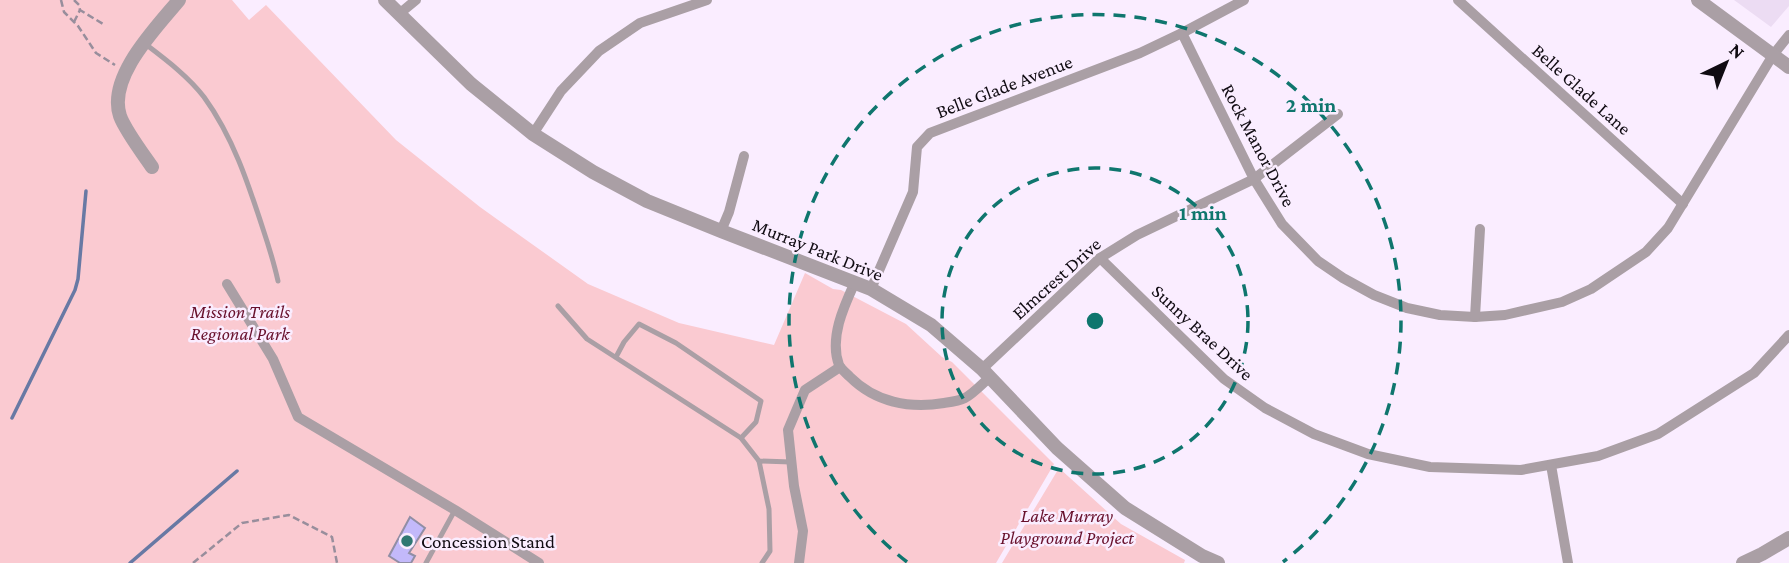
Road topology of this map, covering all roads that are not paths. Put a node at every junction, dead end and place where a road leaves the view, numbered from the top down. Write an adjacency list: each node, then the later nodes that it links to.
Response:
1 (179, 0): 11 (street)
2 (386, 0): 8 (street, Murray Park Drive)
3 (416, 0): 8 (street)
4 (707, 0): 15 (street)
5 (1244, 0): 9 (street, Belle Glade Avenue)
6 (1458, 0): 19 (street, Belle Glade Lane)
7 (1698, 0): 12 (street)
8 (399, 14): 15 (street, Murray Park Drive)
9 (1182, 33): 18 (street, Rock Manor Drive); 26 (street, Belle Glade Avenue)
10 (1789, 35): 12 (street, Rock Manor Drive)
11 (144, 43): 17 (street); 23 (lane)
12 (1773, 55): 13 (street); 19 (street, Rock Manor Drive)
13 (1789, 66)
14 (1338, 114): 18 (street, Elmcrest Drive)
15 (533, 134): 21 (street, Murray Park Drive)
16 (744, 156): 21 (street)
17 (152, 167)
18 (1254, 179): 22 (street, Elmcrest Drive); 28 (street, Rock Manor Drive)
19 (1683, 204): 28 (street, Rock Manor Drive)
20 (1480, 229): 28 (street)
21 (721, 231): 24 (street, Murray Park Drive)
22 (1100, 258): 32 (street, Elmcrest Drive); 36 (street, Sunny Brae Drive)
23 (278, 281)
24 (855, 282): 26 (street, Murray Park Drive); 31 (street)
25 (227, 284): 37 (street)
26 (871, 289): 32 (street, Murray Park Drive)
27 (558, 306): 30 (lane)
28 (1475, 317)
29 (1789, 335): 36 (street, Sunny Brae Drive)
30 (616, 357): 33 (lane); 33 (lane)
31 (840, 366): 32 (street, Elmcrest Drive); 35 (street)
32 (986, 373): 43 (street, Murray Park Drive)
33 (741, 438): 34 (lane)
34 (759, 461): 35 (lane); 41 (lane)
35 (792, 461): 42 (street)
36 (1551, 465): 44 (street)
37 (455, 510): 39 (lane); 40 (street)
38 (1789, 538): 45 (street)
39 (426, 563)
40 (539, 563)
41 (762, 563)
42 (799, 563)
43 (1218, 563)
44 (1568, 563)
45 (1743, 563)

